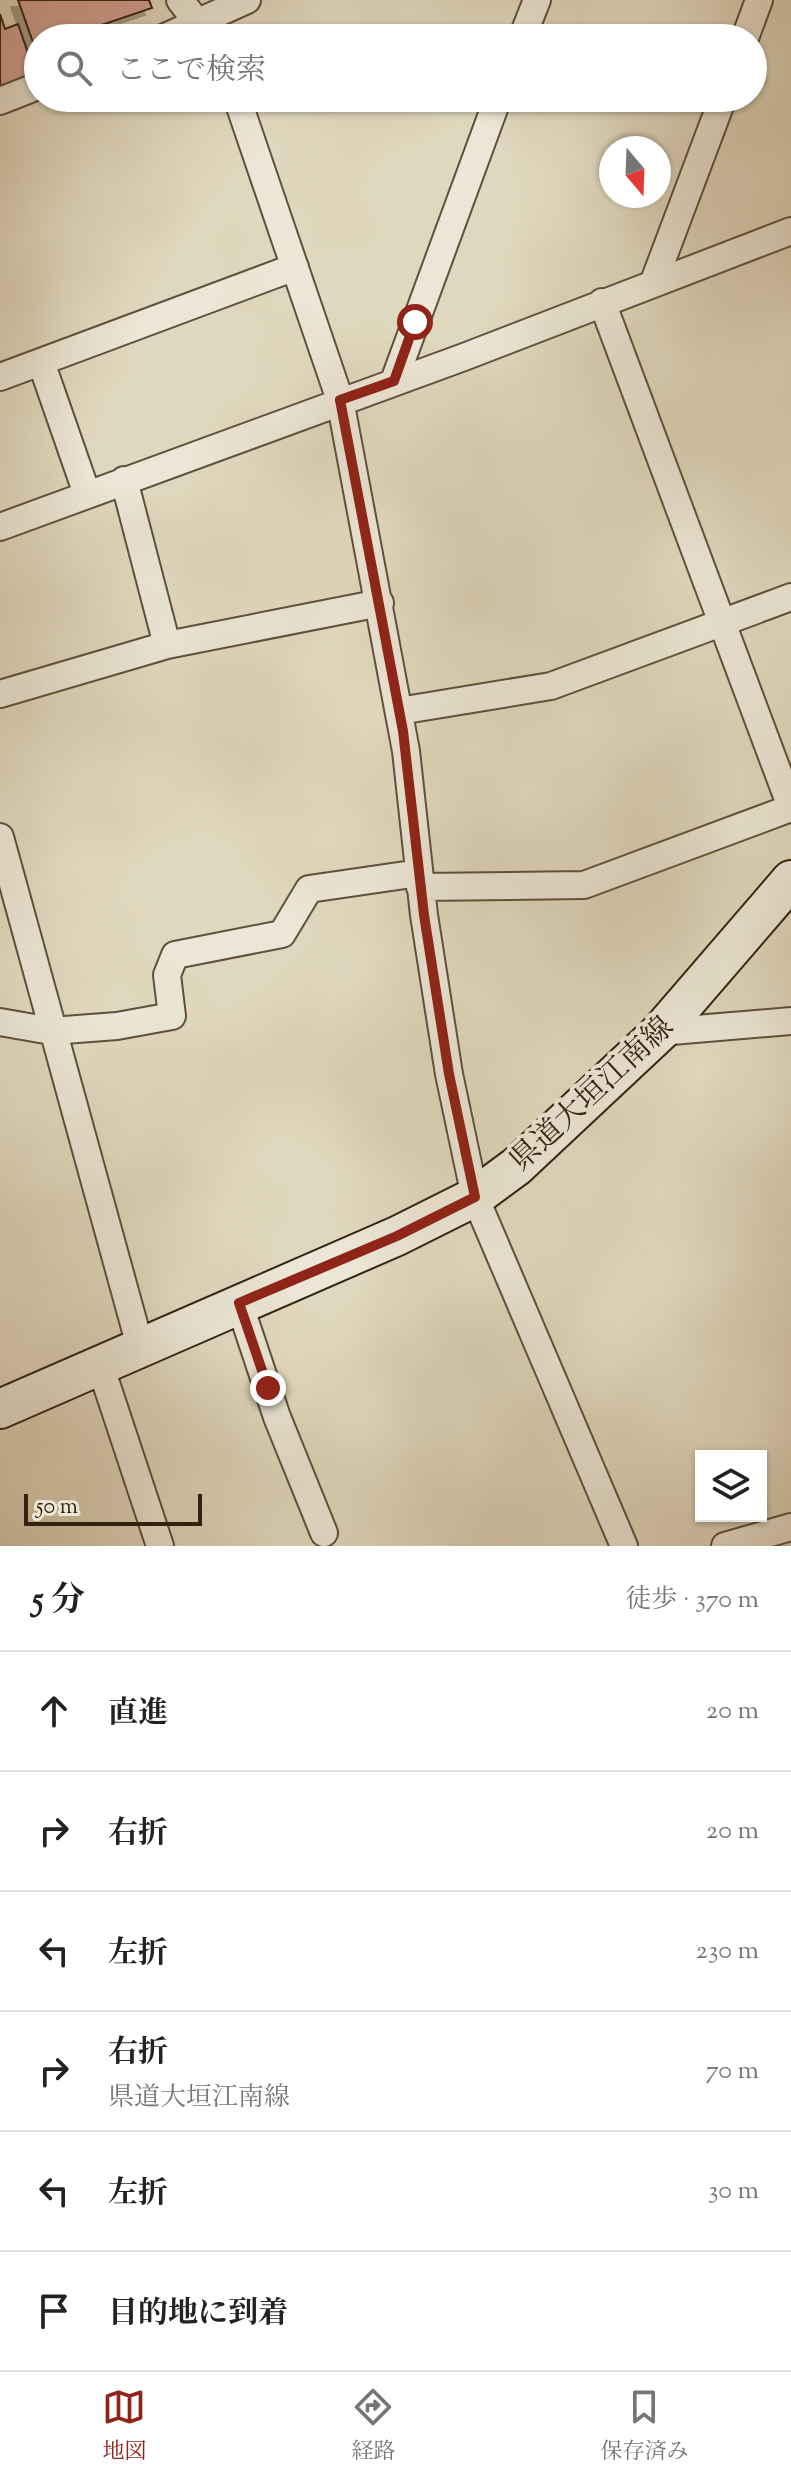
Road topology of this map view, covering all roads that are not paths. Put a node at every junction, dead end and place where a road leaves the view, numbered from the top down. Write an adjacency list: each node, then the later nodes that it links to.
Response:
1 (180, 0): 5 (street)
2 (247, 0): 6 (street)
3 (537, 0): 7 (street)
4 (759, 0): 8 (street)
5 (199, 24)
6 (214, 24)
7 (528, 24)
8 (750, 24)
9 (24, 92): 10 (street)
10 (0, 101)
11 (242, 112): 15 (street)
12 (493, 112): 20 (street)
13 (718, 112): 16 (street)
14 (791, 231): 16 (street)
15 (295, 267): 18 (street); 21 (street)
16 (653, 284): 17 (street)
17 (602, 302): 20 (street); 27 (street)
18 (41, 362): 19 (street); 23 (street)
19 (0, 377)
20 (394, 381): 21 (street)
21 (340, 400): 22 (street); 26 (street)
22 (124, 480): 23 (street); 28 (street)
23 (87, 494): 24 (street)
24 (0, 527)
25 (791, 597): 27 (street)
26 (380, 603): 28 (street); 30 (street)
27 (722, 623): 30 (street); 31 (street)
28 (167, 645): 29 (street)
29 (0, 694)
30 (399, 711): 33 (street)
31 (791, 808): 33 (street)
32 (0, 837): 37 (street)
33 (420, 880): 37 (street); 39 (street)
34 (791, 880): 38 (main road, 県道大垣江南線)
35 (791, 1021): 38 (street)
36 (0, 1022): 37 (street)
37 (51, 1031): 41 (street)
38 (660, 1032): 39 (main road, 県道大垣江南線)
39 (475, 1197): 40 (main road, 県道大垣江南線); 47 (street)
40 (239, 1303): 41 (main road, 県道大垣江南線); 45 (street)
41 (140, 1346): 42 (main road, 県道大垣江南線)
42 (100, 1365): 43 (main road, 県道大垣江南線); 46 (street)
43 (0, 1409)
44 (791, 1527): 48 (street)
45 (324, 1533)
46 (160, 1546)
47 (624, 1546)
48 (725, 1546)

